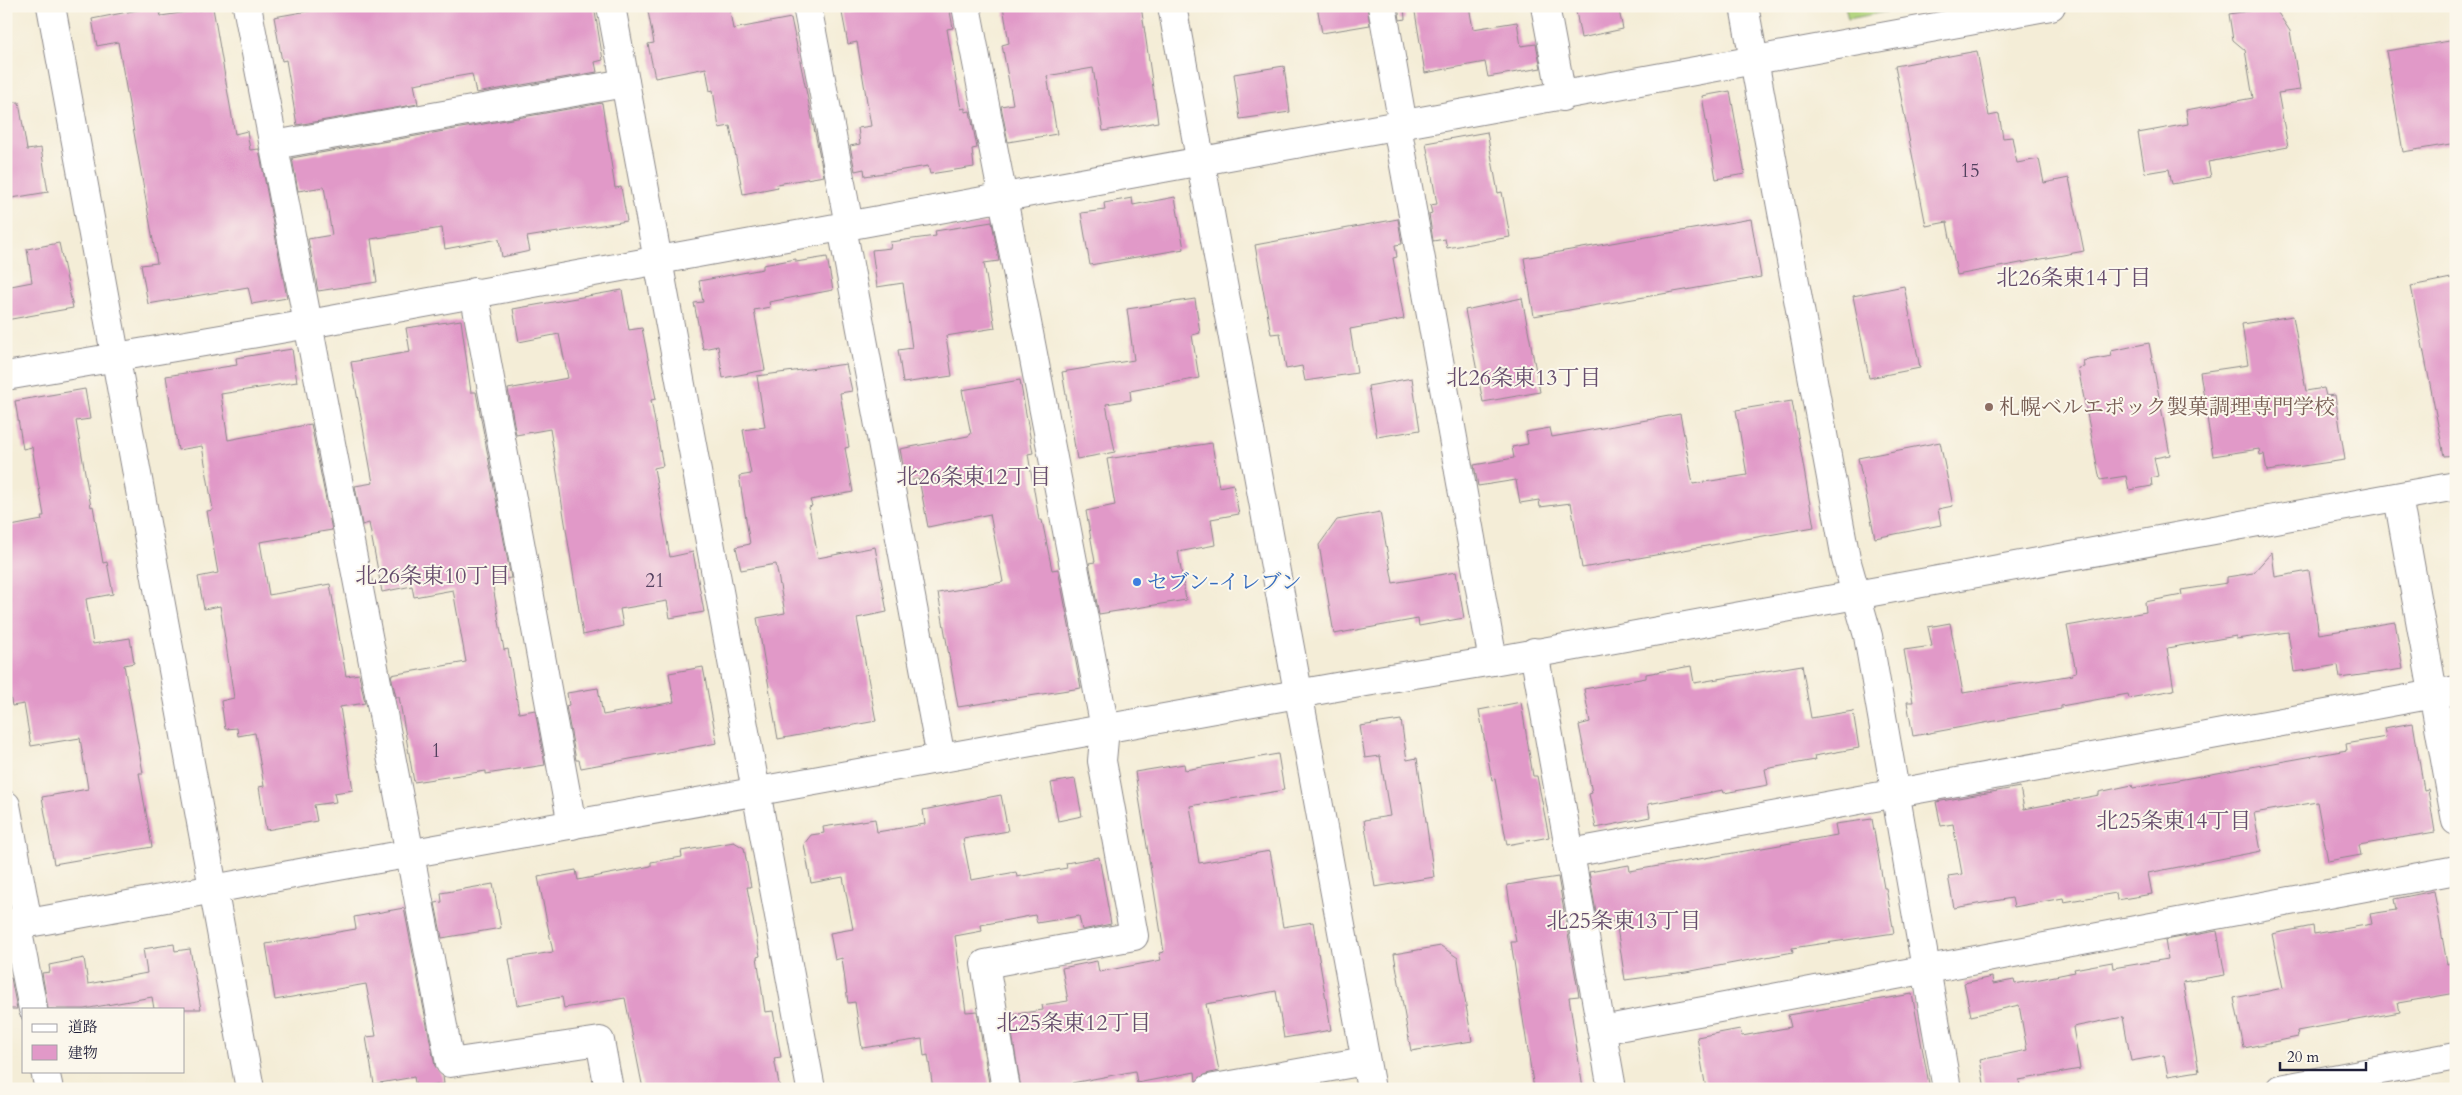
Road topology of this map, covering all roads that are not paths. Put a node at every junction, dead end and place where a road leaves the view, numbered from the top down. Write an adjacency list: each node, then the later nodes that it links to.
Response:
1 (51, 6): 22 (street)
2 (248, 6): 15 (street)
3 (611, 6): 12 (street)
4 (807, 6): 18 (street)
5 (966, 6): 17 (street)
6 (1172, 6): 16 (street)
7 (1382, 6): 14 (street)
8 (1545, 6): 13 (street)
9 (1744, 6): 11 (street)
10 (2051, 6): 11 (street)
11 (1754, 62): 13 (street); 26 (street)
12 (625, 83): 15 (street); 19 (street)
13 (1562, 97): 14 (street)
14 (1400, 125): 16 (street); 28 (street)
15 (274, 146): 21 (street)
16 (1200, 161): 17 (street); 30 (street)
17 (1004, 198): 18 (street); 31 (street)
18 (846, 226): 19 (street); 32 (street)
19 (658, 260): 20 (street); 33 (street)
20 (474, 292): 21 (street); 37 (street)
21 (309, 324): 22 (street); 39 (street)
22 (116, 356): 23 (street); 41 (street)
23 (6, 376)
24 (2456, 486): 25 (street)
25 (2398, 497): 26 (street); 29 (street)
26 (1854, 594): 27 (street); 34 (street)
27 (1534, 652): 28 (street); 38 (street)
28 (1493, 660): 30 (street)
29 (2444, 692): 34 (street); 36 (street)
30 (1299, 694): 31 (street); 47 (street)
31 (1106, 728): 32 (street); 53 (street)
32 (941, 758): 33 (street)
33 (755, 793): 37 (street); 52 (street)
34 (1895, 794): 38 (street); 43 (street)
35 (6, 805): 42 (street)
36 (2456, 821)
37 (572, 825): 39 (street)
38 (1570, 853): 45 (street)
39 (408, 854): 41 (street); 51 (street)
40 (2456, 870): 43 (street)
41 (213, 888): 42 (street); 50 (street)
42 (17, 923): 44 (street)
43 (1926, 968): 45 (street); 57 (street)
44 (33, 1008)
45 (1602, 1030): 56 (street)
46 (2456, 1056): 58 (street)
47 (1365, 1060): 54 (street); 55 (street)
48 (45, 1072): 49 (street)
49 (49, 1089)
50 (250, 1089)
51 (609, 1089)
52 (811, 1089)
53 (1006, 1089)
54 (1209, 1089)
55 (1371, 1089)
56 (1612, 1089)
57 (1947, 1089)
58 (2280, 1089)

